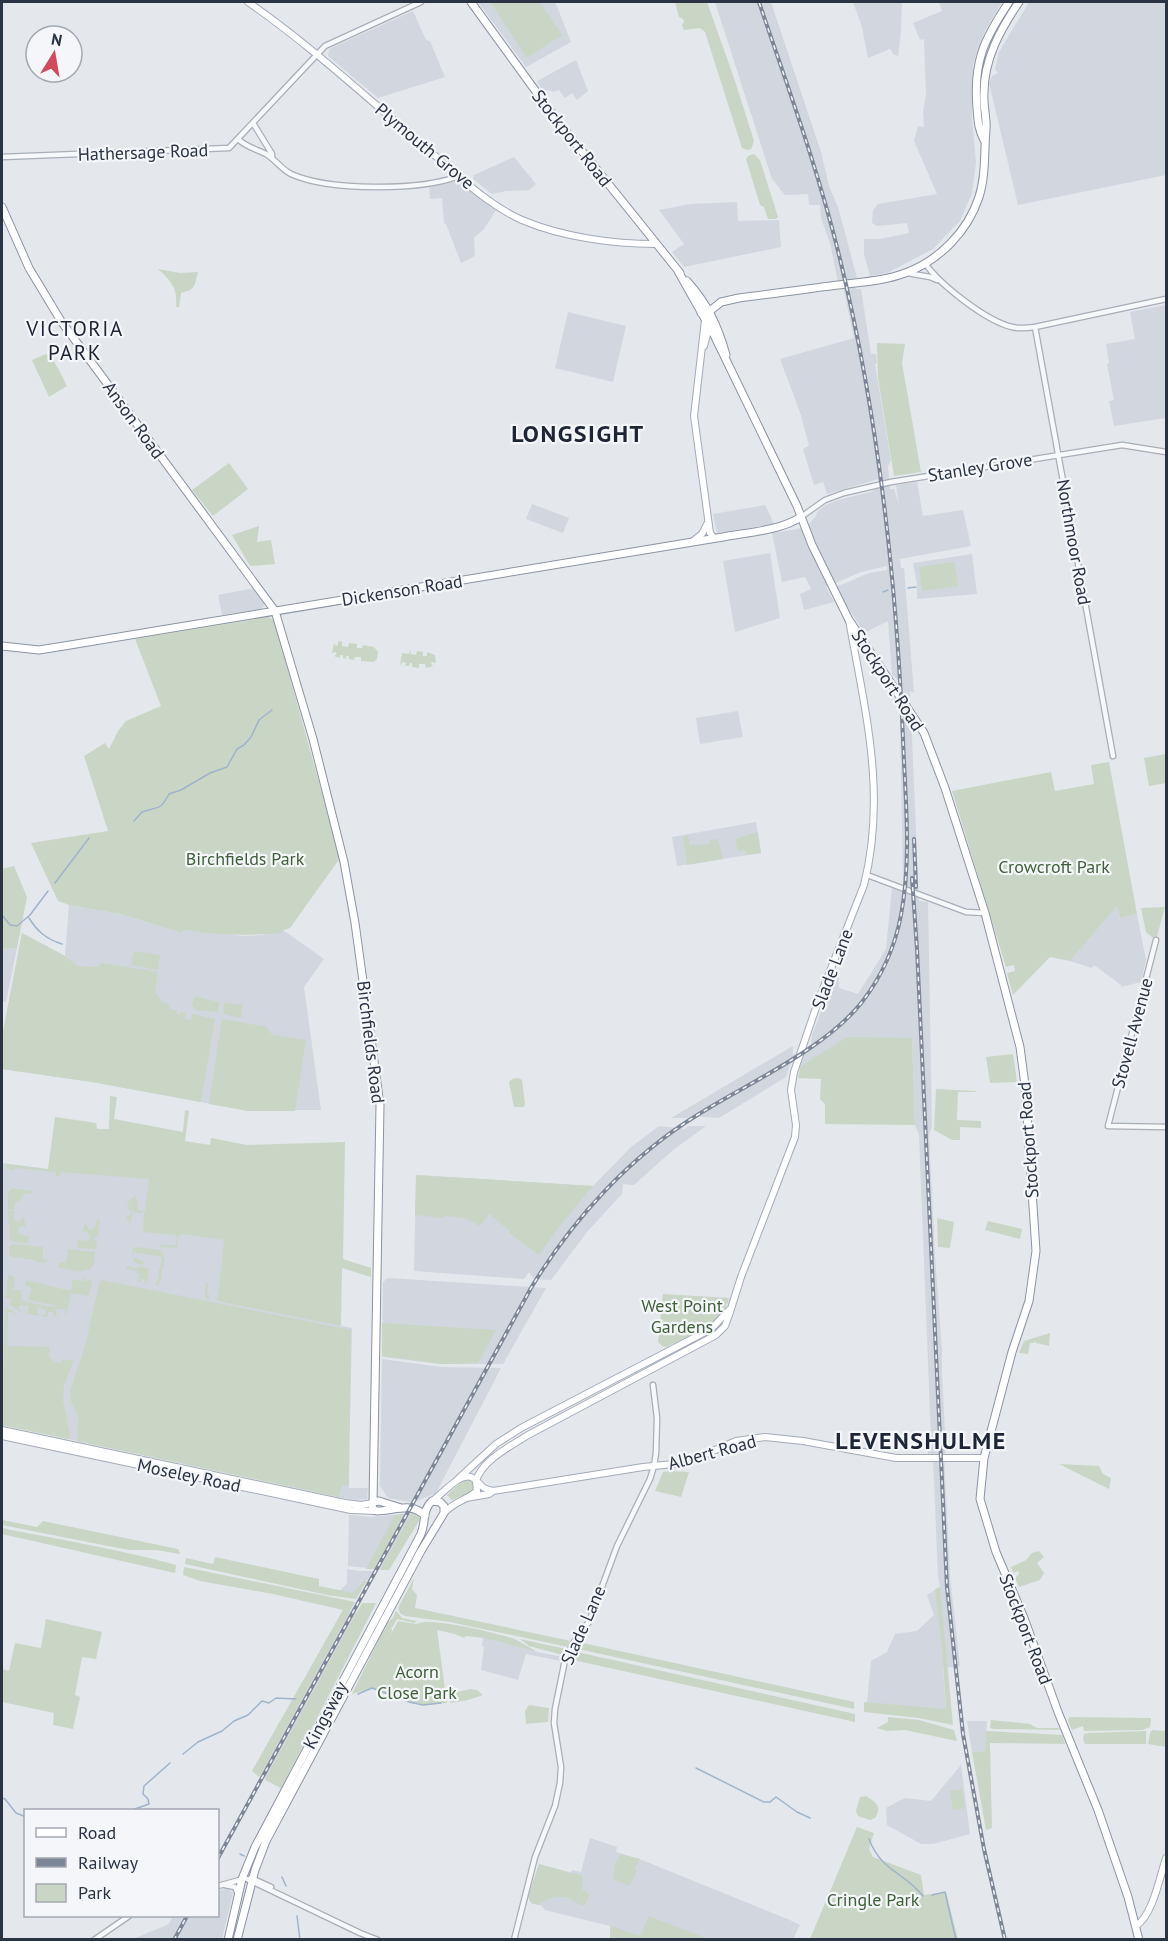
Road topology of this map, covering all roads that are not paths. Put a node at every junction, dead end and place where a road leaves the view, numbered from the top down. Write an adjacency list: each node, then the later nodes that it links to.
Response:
1 (248, 2): 6 (main road, Plymouth Grove)
2 (421, 2): 6 (street)
3 (471, 2): 14 (highway, Stockport Road)
4 (1009, 2): 9 (highway)
5 (1019, 2): 9 (highway)
6 (317, 54): 7 (street); 12 (main road, Plymouth Grove)
7 (253, 123): 8 (street); 11 (street)
8 (238, 140): 10 (street, Hathersage Road); 11 (street)
9 (984, 140): 17 (highway)
10 (2, 157)
11 (272, 158): 12 (street)
12 (460, 176): 15 (main road, Plymouth Grove)
13 (2, 207): 37 (highway, Anson Road)
14 (649, 234): 15 (main road, Plymouth Grove); 16 (highway, Stockport Road)
15 (627, 242): 16 (main road, Plymouth Grove)
16 (656, 244): 18 (highway, Stockport Road)
17 (925, 263): 19 (highway); 20 (street)
18 (678, 271): 23 (highway, Stockport Road); 25 (highway, Stockport Road)
19 (907, 273): 20 (street); 21 (highway)
20 (939, 281): 27 (street)
21 (739, 298): 23 (highway); 24 (highway)
22 (1167, 298): 27 (street)
23 (705, 303): 24 (highway, Stockport Road); 25 (highway)
24 (712, 314): 25 (highway); 26 (highway); 29 (highway, Stockport Road)
25 (702, 315): 26 (highway, Stockport Road); 28 (main road)
26 (709, 327): 28 (main road); 29 (highway, Stockport Road)
27 (1035, 327): 31 (street, Northmoor Road)
28 (701, 352): 32 (main road)
29 (729, 370): 33 (highway, Stockport Road)
30 (1167, 452): 31 (street, Stanley Grove)
31 (1058, 455): 33 (street, Stanley Grove); 42 (street, Northmoor Road)
32 (707, 512): 34 (main road); 35 (main road)
33 (801, 518): 35 (highway, Dickenson Road); 38 (highway, Stockport Road)
34 (708, 521): 35 (main road); 36 (main road)
35 (714, 538): 36 (highway, Dickenson Road)
36 (689, 542): 37 (highway, Dickenson Road)
37 (275, 611): 40 (highway, Dickenson Road); 59 (highway, Birchfields Road)
38 (849, 621): 39 (highway, Stockport Road); 41 (main road, Slade Lane)
39 (864, 644): 41 (main road); 44 (highway, Stockport Road)
40 (2, 646)
41 (854, 651): 43 (main road, Slade Lane)
42 (1113, 756)
43 (867, 875): 44 (street); 47 (main road, Slade Lane)
44 (985, 914): 53 (highway, Stockport Road)
45 (1156, 940): 46 (street, Stovell Avenue)
46 (1167, 1127)
47 (731, 1308): 48 (main road, Slade Lane); 49 (main road, Slade Lane)
48 (707, 1331): 49 (main road); 55 (main road, Slade Lane)
49 (720, 1332): 56 (main road, Kingsway)
50 (653, 1385): 54 (street, Slade Lane)
51 (2, 1430): 59 (main road, Moseley Road)
52 (2, 1436): 62 (main road, Moseley Road)
53 (984, 1458): 54 (main road, Albert Road); 75 (highway, Stockport Road)
54 (654, 1466): 57 (main road); 80 (street, Slade Lane)
55 (457, 1480): 56 (main road); 60 (main road)
56 (476, 1481): 57 (main road); 58 (main road, Kingsway)
57 (493, 1491): 58 (main road)
58 (466, 1498): 63 (main road, Kingsway)
59 (377, 1502): 61 (highway, Moseley Road); 62 (highway)
60 (431, 1502): 61 (highway, Moseley Road); 63 (highway); 64 (highway)
61 (404, 1508): 62 (highway, Moseley Road); 64 (highway, Moseley Road)
62 (377, 1511)
63 (442, 1516): 64 (highway); 65 (highway, Kingsway)
64 (426, 1517): 65 (highway, Kingsway)
65 (384, 1612): 67 (highway, Kingsway); 67 (highway, Kingsway)
66 (1167, 1858): 75 (main road)
67 (249, 1879): 68 (street); 69 (street); 70 (highway, Kingsway); 71 (highway, Kingsway); 72 (street); 73 (highway, Kingsway)
68 (220, 1886): 71 (street)
69 (263, 1887): 70 (street); 72 (street)
70 (250, 1891): 78 (highway, Kingsway)
71 (238, 1894): 73 (highway, Kingsway)
72 (290, 1900): 79 (street)
73 (233, 1916): 77 (highway, Kingsway)
74 (128, 1917): 76 (street)
75 (1136, 1926): 81 (highway, Stockport Road)
76 (94, 1940)
77 (228, 1940)
78 (237, 1940)
79 (378, 1940)
80 (514, 1940)
81 (1139, 1940)

